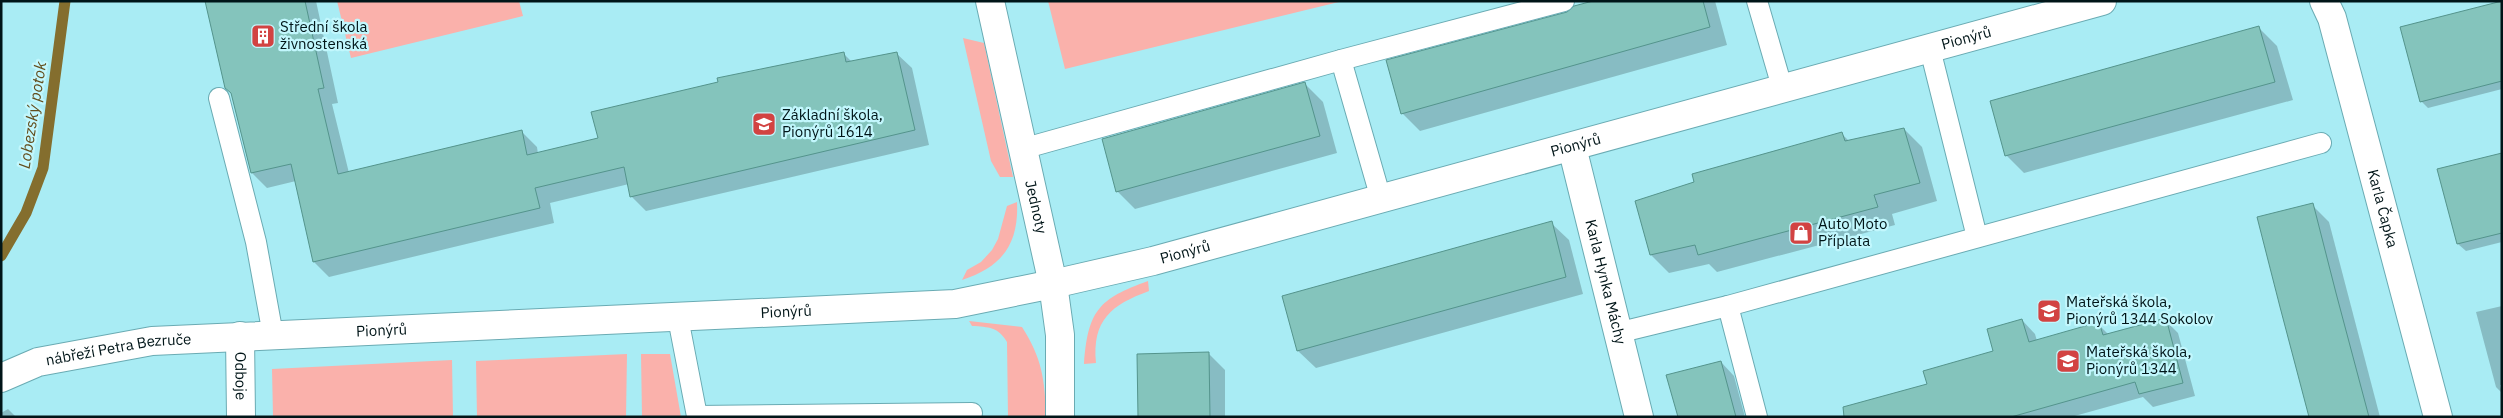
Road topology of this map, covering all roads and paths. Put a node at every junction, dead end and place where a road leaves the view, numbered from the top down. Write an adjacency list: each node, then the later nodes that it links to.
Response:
1 (990, 1): 12 (street, Jednoty)
2 (1564, 1): 7 (lane)
3 (1757, 1): 8 (lane)
4 (2102, 1): 6 (street, Pionýrů)
5 (2324, 1): 28 (street, Karla Čapka)
6 (1930, 49): 8 (street, Pionýrů); 14 (lane)
7 (1341, 60): 12 (lane); 13 (lane)
8 (1782, 87): 11 (street, Pionýrů)
9 (219, 98): 19 (lane)
10 (2321, 143): 14 (lane)
11 (1572, 146): 13 (street, Pionýrů); 18 (street, Karla Hynka Máchy)
12 (1022, 149): 15 (street, Jednoty)
13 (1381, 199): 15 (street, Pionýrů)
14 (1977, 237): 16 (lane)
15 (1053, 284): 17 (street, Pionýrů); 25 (street, Jednoty)
16 (1728, 306): 18 (lane); 27 (lane)
17 (678, 318): 19 (street, Pionýrů); 23 (lane)
18 (1617, 333): 26 (street, Karla Hynka Máchy)
19 (273, 335): 20 (street, Pionýrů)
20 (240, 336): 21 (street, nábřeží Petra Bezruče); 24 (street, Odboje)
21 (1, 378)
22 (972, 413): 23 (lane)
23 (697, 416)
24 (241, 417)
25 (1060, 417)
26 (1639, 417)
27 (1757, 417)
28 (2438, 417)

